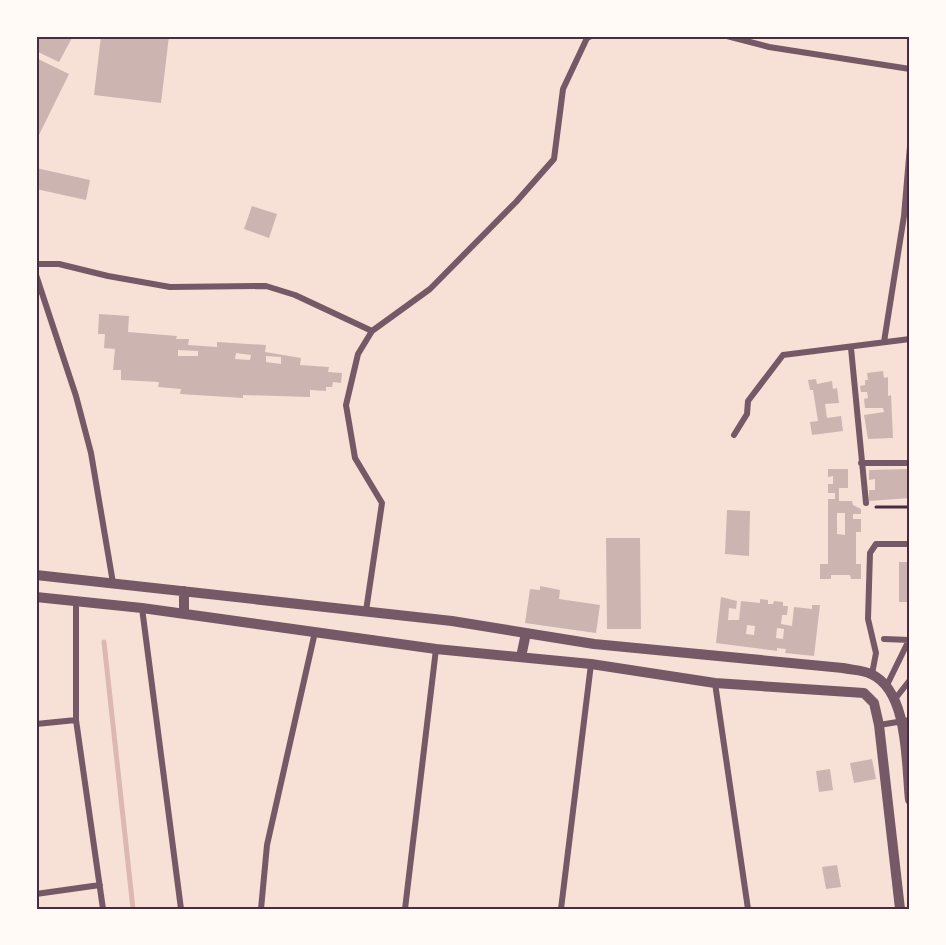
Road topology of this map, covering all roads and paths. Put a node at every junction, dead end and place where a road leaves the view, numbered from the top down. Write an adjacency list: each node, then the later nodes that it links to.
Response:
1 (591, 36): 8 (street)
2 (727, 36): 3 (street)
3 (740, 38): 4 (street)
4 (910, 69)
5 (910, 146): 10 (street)
6 (36, 264): 8 (street)
7 (36, 275): 19 (street)
8 (372, 331): 24 (street)
9 (910, 339): 10 (street)
10 (884, 342): 11 (street)
11 (850, 348): 12 (street); 13 (street)
12 (734, 435)
13 (861, 463): 14 (street); 15 (street)
14 (910, 463)
15 (866, 503): 16 (path)
16 (910, 507)
17 (910, 544): 33 (street)
18 (36, 575): 19 (street)
19 (113, 584): 20 (street)
20 (184, 591): 24 (street); 25 (street)
21 (36, 597): 22 (street)
22 (76, 601): 23 (street); 38 (street)
23 (142, 608): 25 (street); 46 (street)
24 (366, 611): 27 (street)
25 (184, 614): 26 (street)
26 (315, 632): 30 (street); 47 (street)
27 (526, 633): 31 (street); 33 (street)
28 (884, 639): 29 (street)
29 (909, 640): 36 (street)
30 (436, 649): 31 (street); 48 (street)
31 (521, 657): 32 (street)
32 (591, 664): 35 (street); 49 (street)
33 (872, 674): 36 (street)
34 (910, 680): 37 (street)
35 (716, 683): 41 (street); 50 (street)
36 (886, 687): 37 (street)
37 (895, 699): 39 (street)
38 (76, 720): 40 (street); 43 (street)
39 (906, 721): 41 (street); 42 (street)
40 (36, 724)
41 (879, 725): 51 (street)
42 (910, 800)
43 (100, 885): 44 (street); 45 (street)
44 (36, 894)
45 (103, 909)
46 (181, 909)
47 (261, 909)
48 (405, 909)
49 (561, 909)
50 (748, 909)
51 (900, 909)

